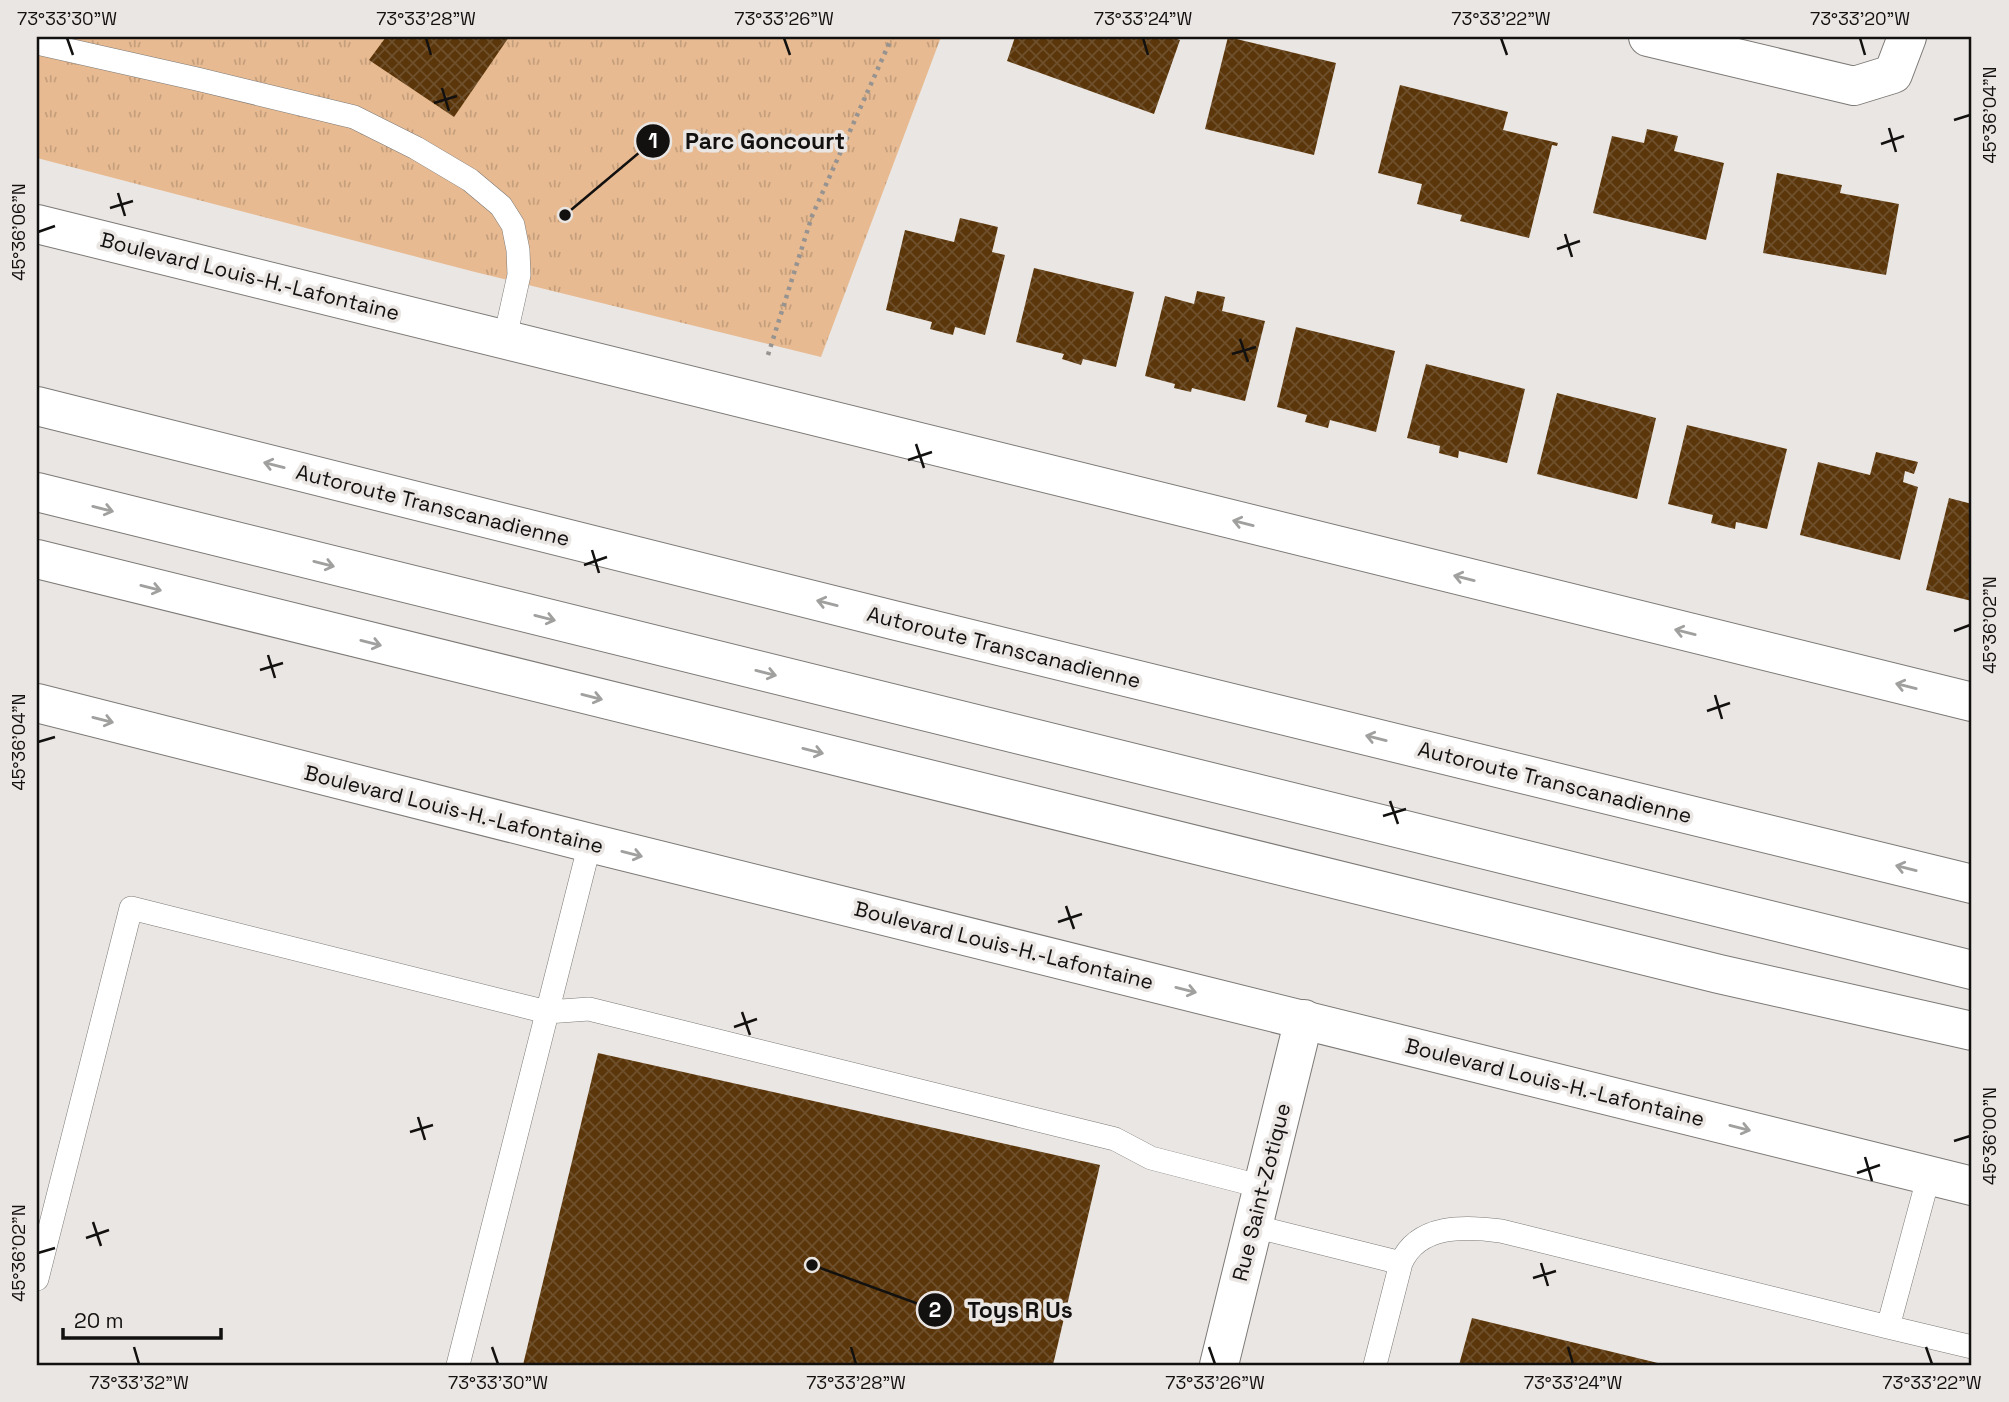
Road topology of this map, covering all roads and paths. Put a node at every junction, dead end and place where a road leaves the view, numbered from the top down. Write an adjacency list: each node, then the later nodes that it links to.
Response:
1 (892, 37): 7 (path)
2 (1648, 37): 3 (main road)
3 (1907, 37)
4 (37, 43): 6 (lane)
5 (37, 224): 6 (main road, Boulevard Louis-H.-Lafontaine)
6 (505, 338): 11 (main road, Boulevard Louis-H.-Lafontaine, one-way to 6)
7 (767, 358)
8 (37, 406): 14 (main road, Autoroute Transcanadienne, one-way to 8)
9 (37, 492): 15 (main road, one-way to 15)
10 (37, 559): 16 (main road, one-way to 16)
11 (1972, 702)
12 (37, 703): 13 (main road, Boulevard Louis-H.-Lafontaine, one-way to 13)
13 (590, 844): 17 (lane); 18 (main road, Boulevard Louis-H.-Lafontaine, one-way to 18)
14 (1972, 884)
15 (1972, 970)
16 (1719, 974): 19 (main road); 20 (main road)
17 (547, 1012): 23 (lane); 26 (lane); 29 (lane)
18 (1304, 1019): 21 (main road, Boulevard Louis-H.-Lafontaine, one-way to 21); 23 (main road, Rue Saint-Zotique)
19 (1972, 1031)
20 (1972, 1058)
21 (1929, 1175): 22 (main road, Boulevard Louis-H.-Lafontaine); 27 (lane)
22 (1972, 1186)
23 (1264, 1187): 24 (main road, Rue Saint-Zotique)
24 (1253, 1226): 25 (lane); 30 (main road, Rue Saint-Zotique)
25 (1401, 1263): 27 (lane); 31 (lane)
26 (37, 1279)
27 (1888, 1327): 28 (lane)
28 (1972, 1347)
29 (458, 1365)
30 (1219, 1365)
31 (1375, 1365)

